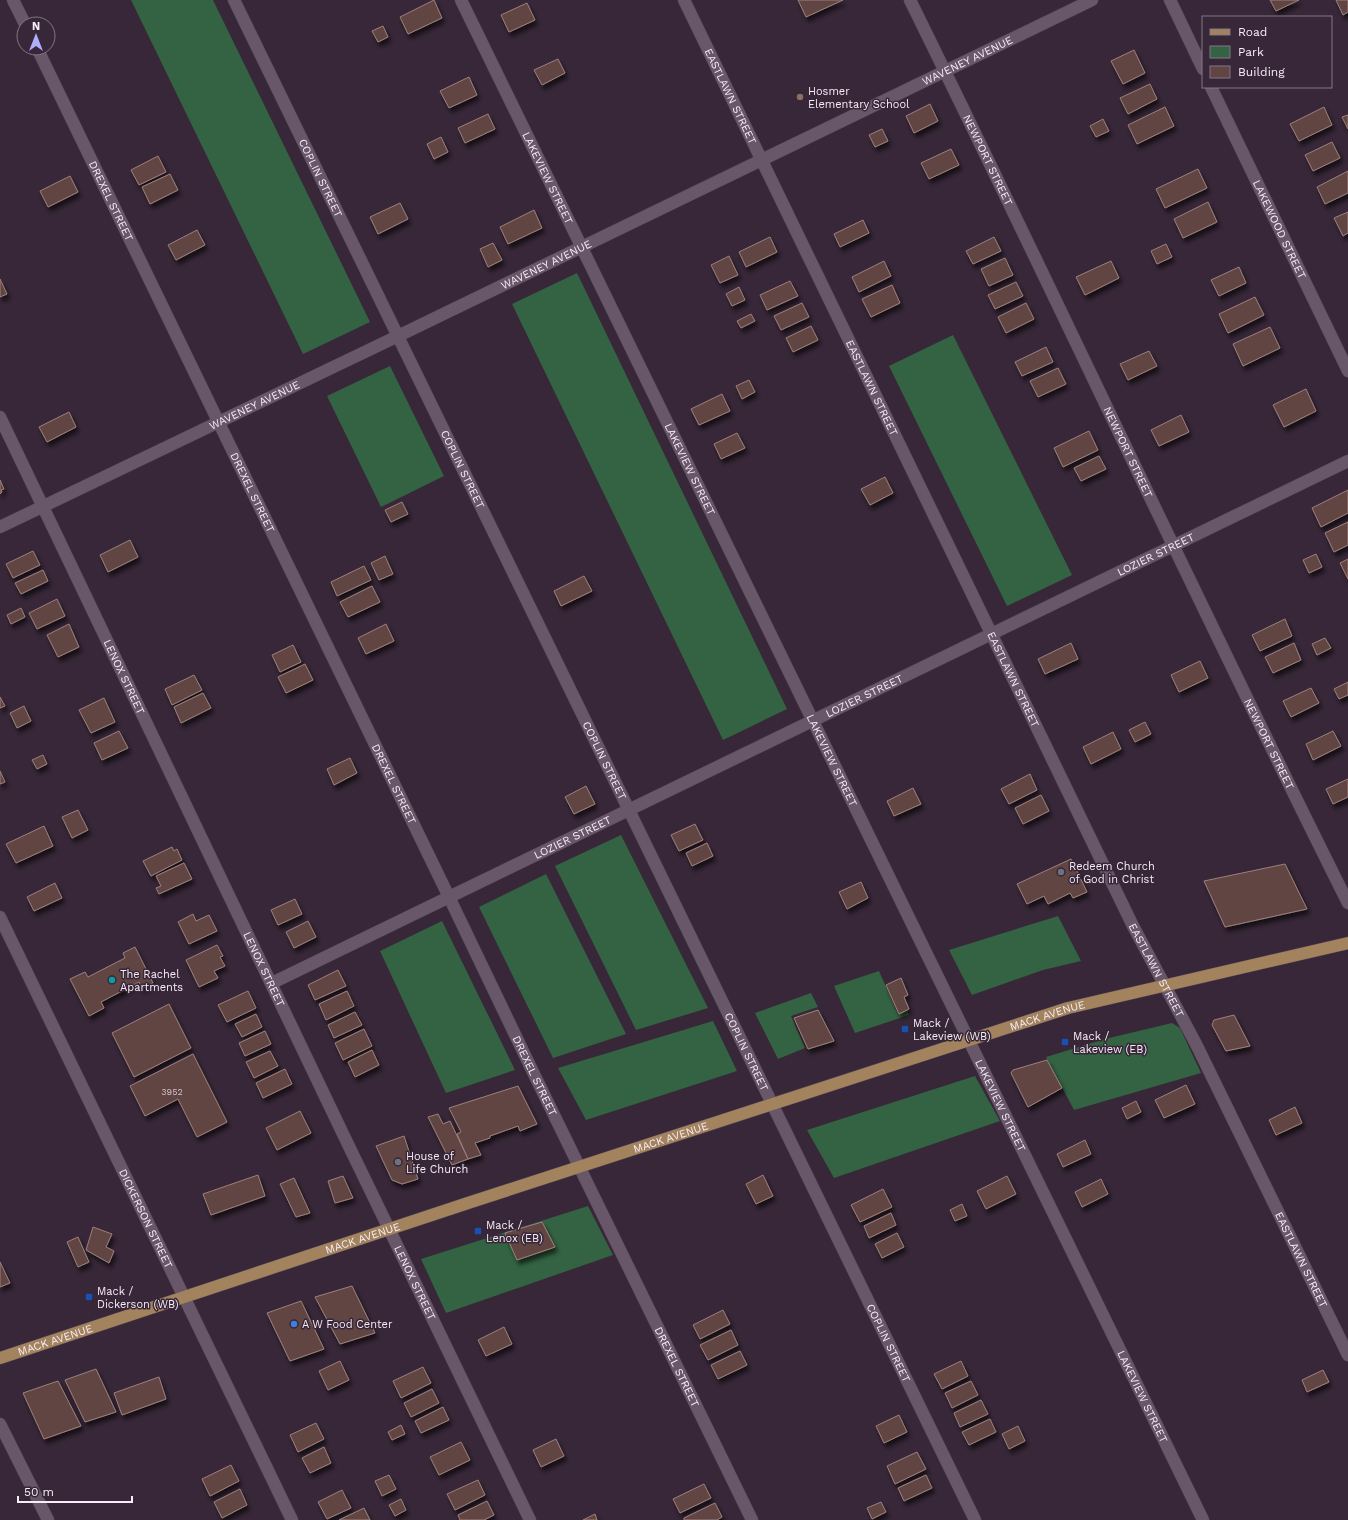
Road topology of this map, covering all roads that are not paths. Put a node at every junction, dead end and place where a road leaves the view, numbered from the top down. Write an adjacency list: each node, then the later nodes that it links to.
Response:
1 (13, 0): 8 (street)
2 (234, 0): 15 (street, COPLIN STREET)
3 (461, 0): 14 (street, LAKEVIEW STREET)
4 (684, 0): 13 (street, EASTLAWN STREET)
5 (910, 0): 11 (street, NEWPORT STREET)
6 (1092, 0): 11 (street, WAVENEY AVENUE)
7 (1170, 0): 10 (street)
8 (21, 16)
9 (41, 56): 18 (street, DREXEL STREET)
10 (1202, 68)
11 (946, 71): 13 (street, WAVENEY AVENUE); 22 (street, NEWPORT STREET)
12 (1211, 88): 16 (street, LAKEWOOD STREET)
13 (762, 160): 14 (street, WAVENEY AVENUE); 23 (street, EASTLAWN STREET)
14 (582, 247): 15 (street, WAVENEY AVENUE); 24 (street, LAKEVIEW STREET)
15 (398, 336): 18 (street, WAVENEY AVENUE); 25 (street, COPLIN STREET)
16 (1348, 371)
17 (0, 417): 20 (street, LENOX STREET)
18 (218, 422): 20 (street, WAVENEY AVENUE); 26 (street, DREXEL STREET)
19 (1348, 461): 22 (street, LOZIER STREET)
20 (43, 506): 21 (street, WAVENEY AVENUE); 30 (street, LENOX STREET)
21 (0, 527)
22 (1173, 546): 23 (street, LOZIER STREET); 27 (street, NEWPORT STREET)
23 (992, 634): 24 (street, LOZIER STREET); 31 (street, EASTLAWN STREET)
24 (812, 721): 25 (street, LOZIER STREET); 32 (street, LAKEVIEW STREET)
25 (629, 810): 26 (street, LOZIER STREET); 33 (street, COPLIN STREET)
26 (449, 897): 30 (street, LOZIER STREET); 34 (street, DREXEL STREET)
27 (1348, 903)
28 (0, 917): 36 (street, DICKERSON STREET)
29 (1348, 943): 31 (main road, MACK AVENUE)
30 (272, 983): 35 (street, LENOX STREET)
31 (1165, 985): 32 (main road, MACK AVENUE); 37 (street, EASTLAWN STREET)
32 (969, 1040): 33 (main road, MACK AVENUE); 45 (street, LAKEVIEW STREET)
33 (772, 1104): 34 (main road, MACK AVENUE); 44 (street, COPLIN STREET)
34 (579, 1167): 35 (main road, MACK AVENUE); 43 (street, DREXEL STREET)
35 (389, 1229): 36 (main road, MACK AVENUE); 42 (street, LENOX STREET)
36 (184, 1297): 38 (main road, MACK AVENUE); 41 (street, DICKERSON STREET)
37 (1348, 1355)
38 (0, 1358)
39 (0, 1424): 40 (street)
40 (48, 1520)
41 (292, 1520)
42 (530, 1520)
43 (752, 1520)
44 (975, 1520)
45 (1203, 1520)

